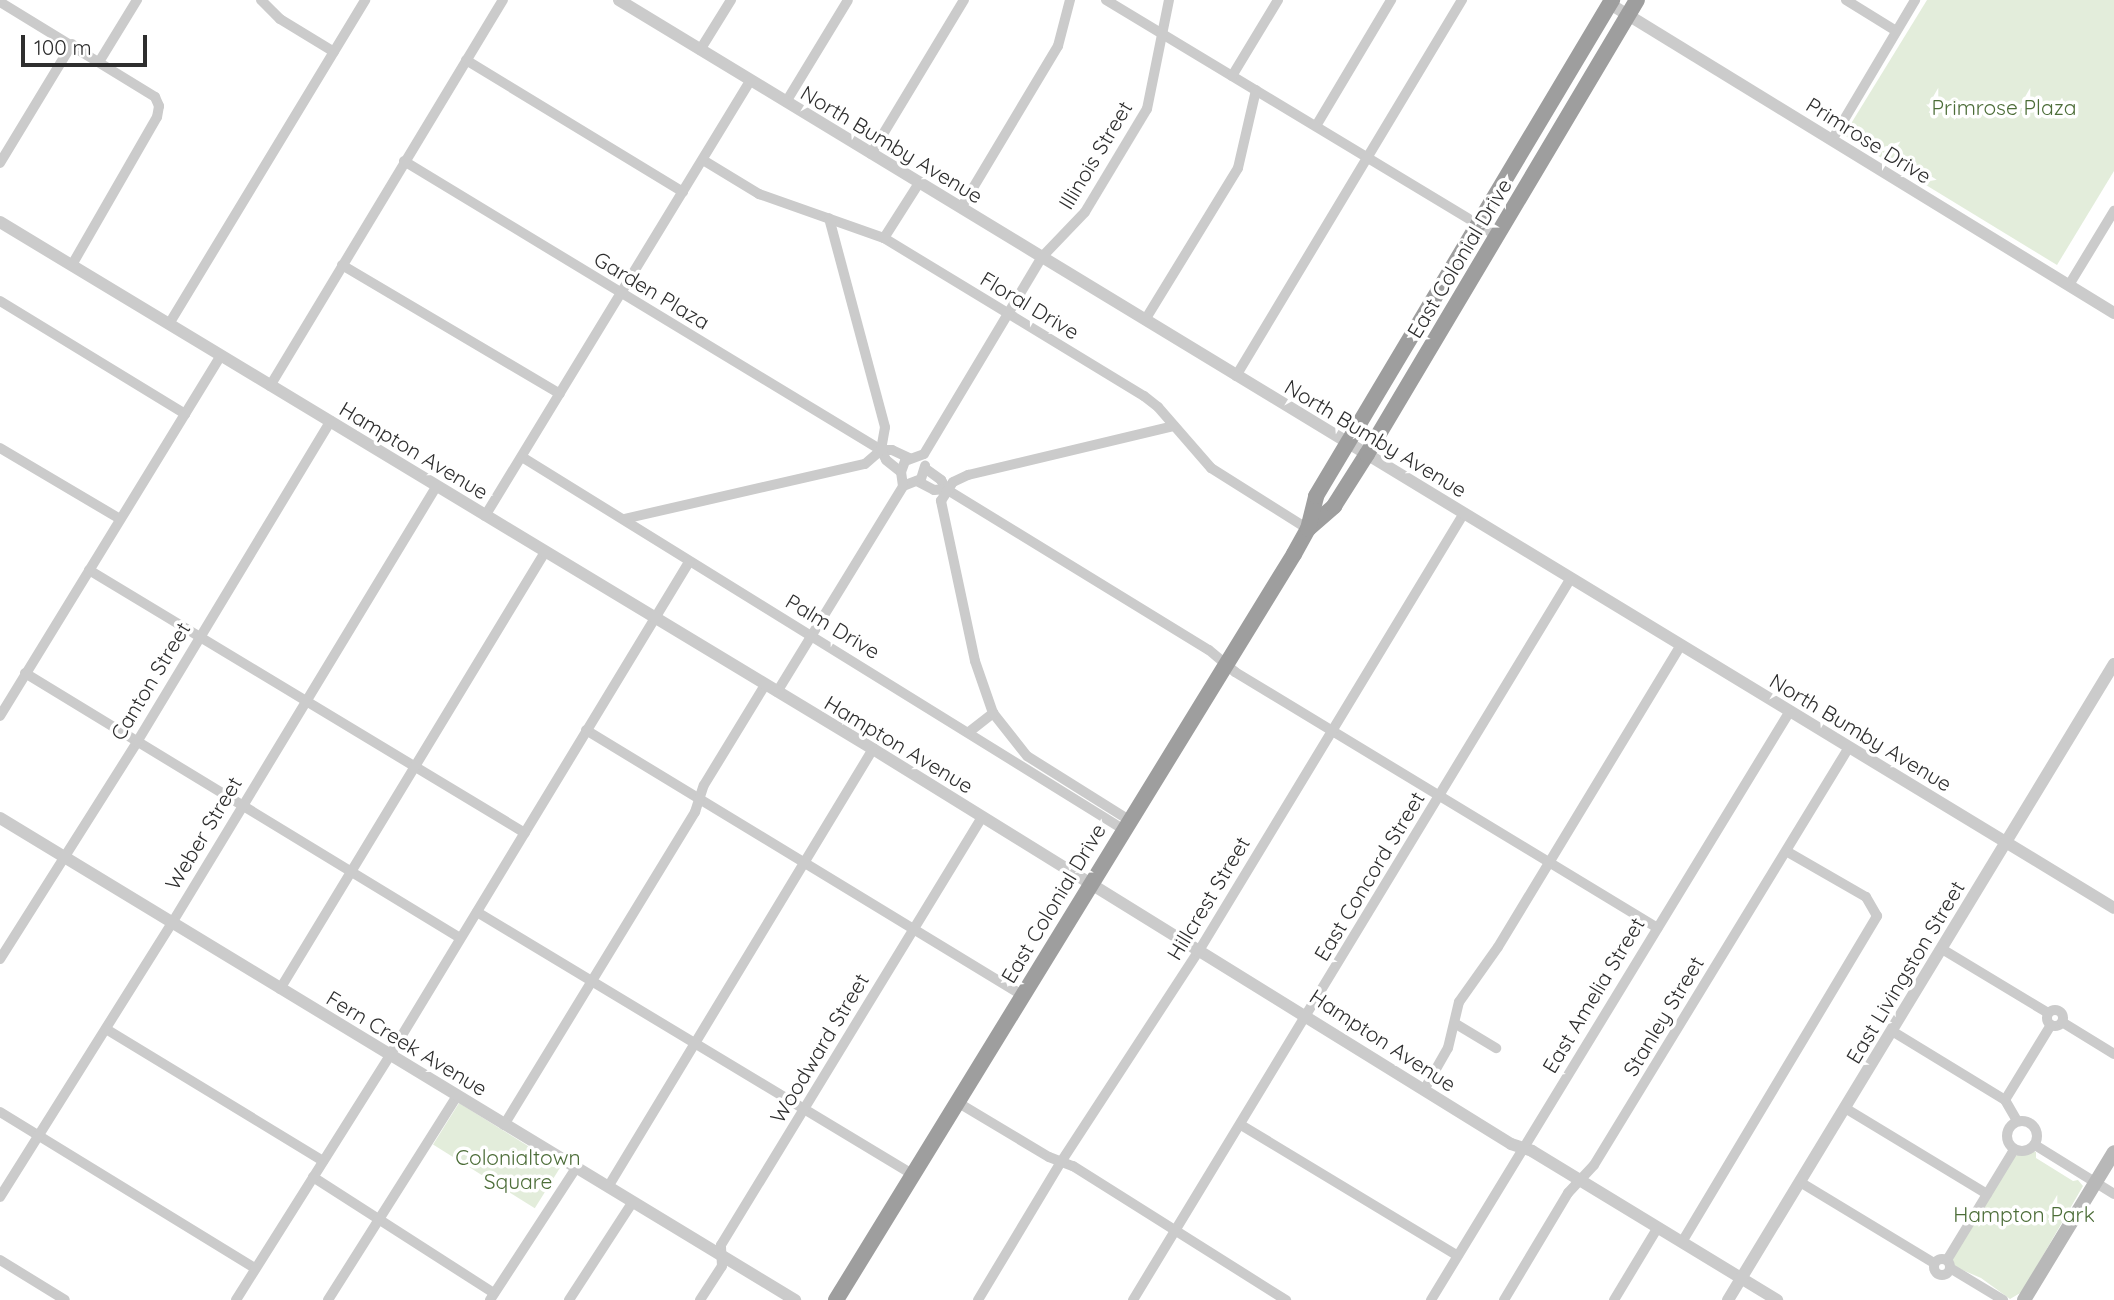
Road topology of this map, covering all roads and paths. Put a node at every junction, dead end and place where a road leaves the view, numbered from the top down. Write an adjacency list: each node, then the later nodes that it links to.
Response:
1 (136, 0): 27 (street)
2 (261, 0): 25 (street)
3 (365, 0): 25 (street)
4 (503, 0): 26 (street)
5 (619, 0): 24 (street, North Bumby Avenue)
6 (731, 0): 24 (street)
7 (848, 0): 31 (street)
8 (964, 0): 34 (street)
9 (1070, 0): 41 (street)
10 (1106, 0): 22 (street)
11 (1170, 0): 22 (street, Illinois Street)
12 (1278, 0): 28 (street)
13 (1391, 0): 32 (street)
14 (1462, 0): 35 (street)
15 (1637, 0): 20 (highway, East Colonial Drive)
16 (1846, 0): 21 (street)
17 (1915, 0): 21 (street)
18 (1608, 1): 20 (street, Primrose Drive); 45 (highway, East Colonial Drive)
19 (0, 2): 23 (street)
20 (1628, 15): 33 (street, Primrose Drive); 46 (highway, East Colonial Drive)
21 (1896, 31): 33 (street)
22 (1163, 35): 28 (street); 48 (street, Illinois Street)
23 (72, 44): 27 (street); 38 (street)
24 (700, 50): 29 (street, North Bumby Avenue)
25 (334, 52): 57 (street)
26 (466, 60): 37 (street); 40 (street)
27 (99, 62): 49 (street)
28 (1232, 76): 30 (street)
29 (750, 81): 31 (street, North Bumby Avenue); 36 (street)
30 (1256, 90): 32 (street); 56 (street)
31 (786, 102): 34 (street, North Bumby Avenue)
32 (1316, 126): 35 (street)
33 (1832, 139): 51 (street, Primrose Drive)
34 (871, 154): 39 (street, North Bumby Avenue)
35 (1367, 157): 45 (street); 59 (street)
36 (703, 160): 40 (street); 43 (street, Floral Drive)
37 (404, 161): 50 (street); 52 (street, Garden Plaza)
38 (0, 163)
39 (919, 183): 41 (street, North Bumby Avenue); 47 (street)
40 (683, 192): 52 (street)
41 (961, 208): 48 (street, North Bumby Avenue)
42 (2114, 211): 51 (street)
43 (829, 218): 47 (street, Floral Drive); 67 (street)
44 (0, 222): 49 (street, Hampton Avenue)
45 (1478, 224): 46 (street); 65 (highway, East Colonial Drive)
46 (1497, 236): 68 (highway, East Colonial Drive)
47 (884, 239): 55 (street, Floral Drive)
48 (1042, 257): 55 (street, Illinois Street); 56 (street, North Bumby Avenue)
49 (72, 265): 57 (street, Hampton Avenue)
50 (342, 265): 60 (street); 61 (street)
51 (2069, 285): 54 (street, Primrose Drive)
52 (621, 294): 61 (street); 67 (street, Garden Plaza)
53 (0, 301): 62 (street)
54 (2114, 313)
55 (1008, 314): 64 (street, Floral Drive); 70 (street, Illinois Street)
56 (1145, 320): 59 (street, North Bumby Avenue)
57 (169, 324): 58 (street, Hampton Avenue)
58 (221, 356): 60 (street, Hampton Avenue); 62 (street)
59 (1236, 376): 65 (street, North Bumby Avenue)
60 (270, 386): 63 (street, Hampton Avenue)
61 (560, 394): 69 (street)
62 (185, 414): 76 (street)
63 (331, 421): 72 (street, Hampton Avenue); 85 (street, Canton Street)
64 (1173, 426): 73 (street); 78 (street, Floral Drive)
65 (1346, 443): 68 (street, North Bumby Avenue); 78 (highway, East Colonial Drive)
66 (0, 448): 76 (street)
67 (881, 450): 70 (street, Garden Plaza); 71 (street, Garden Plaza); 77 (street)
68 (1367, 454): 74 (street, North Bumby Avenue); 78 (highway, East Colonial Drive)
69 (522, 457): 75 (street); 77 (street, Palm Drive)
70 (920, 460): 71 (street); 71 (street); 73 (street, Garden Plaza)
71 (907, 479): 73 (street, Garden Plaza); 84 (street)
72 (436, 487): 75 (street, Hampton Avenue); 92 (street, Weber Street)
73 (946, 489): 87 (street, Garden Plaza); 94 (street)
74 (1464, 513): 82 (street, North Bumby Avenue); 97 (street, Hillcrest Street)
75 (485, 516): 79 (street, Hampton Avenue)
76 (120, 519): 81 (street)
77 (624, 519): 80 (street, Palm Drive)
78 (1308, 529): 87 (highway, East Colonial Drive)
79 (545, 552): 83 (street, Hampton Avenue); 102 (street)
80 (689, 562): 83 (street); 84 (street, Palm Drive)
81 (89, 570): 85 (street); 89 (street)
82 (1571, 578): 86 (street, North Bumby Avenue); 103 (street, East Concord Street)
83 (653, 619): 90 (street, Hampton Avenue); 96 (street)
84 (813, 636): 91 (street); 98 (street, Palm Drive)
85 (200, 637): 92 (street); 99 (street, Canton Street)
86 (1681, 645): 93 (street, North Bumby Avenue); 114 (street)
87 (1226, 664): 97 (street, Garden Plaza); 108 (highway, East Colonial Drive)
88 (2114, 664): 110 (street, East Livingston Street)
89 (25, 673): 95 (street); 99 (street)
90 (765, 685): 91 (street, Hampton Avenue); 104 (street)
91 (777, 692): 101 (street, Hampton Avenue)
92 (306, 701): 102 (street); 105 (street, Weber Street)
93 (1790, 711): 100 (street, North Bumby Avenue); 120 (street, East Amelia Street)
94 (993, 713): 98 (street); 108 (street)
95 (0, 716)
96 (586, 730): 104 (street); 109 (street)
97 (1332, 731): 103 (street, Garden Plaza); 123 (street, Hillcrest Street)
98 (969, 732): 108 (street, Palm Drive)
99 (137, 742): 105 (street); 112 (street, Canton Street)
100 (1849, 747): 110 (street, North Bumby Avenue); 111 (street, Stanley Street)
101 (873, 749): 106 (street, Hampton Avenue); 113 (street)
102 (415, 766): 109 (street); 115 (street)
103 (1440, 796): 114 (street, Garden Plaza); 130 (street, East Concord Street)
104 (700, 799): 113 (street); 126 (street)
105 (242, 806): 115 (street); 119 (street, Weber Street)
106 (982, 817): 116 (street, Hampton Avenue); 121 (street, Woodward Street)
107 (0, 818): 112 (street, Fern Creek Avenue)
108 (1126, 824): 116 (highway, East Colonial Drive)
109 (525, 832): 118 (street)
110 (2007, 843): 117 (street, North Bumby Avenue); 124 (street, East Livingston Street)
111 (1786, 851): 160 (street, Stanley Street); 171 (street)
112 (64, 857): 119 (street, Fern Creek Avenue); 125 (street, Canton Street)
113 (805, 863): 121 (street); 136 (street)
114 (1548, 863): 120 (street, Garden Plaza); 132 (street)
115 (350, 873): 122 (street); 127 (street)
116 (1090, 883): 123 (street, Hampton Avenue); 128 (highway, East Colonial Drive)
117 (2114, 908)
118 (477, 912): 122 (street); 126 (street)
119 (172, 923): 127 (street, Fern Creek Avenue); 134 (street, Weber Street)
120 (1657, 928): 152 (street, East Amelia Street)
121 (913, 930): 128 (street); 144 (street, Woodward Street)
122 (460, 938): 139 (street)
123 (1200, 949): 130 (street, Hampton Avenue); 156 (street, Hillcrest Street)
124 (1942, 949): 129 (street); 135 (street, East Livingston Street)
125 (0, 958)
126 (592, 981): 136 (street); 148 (street)
127 (280, 989): 139 (street, Fern Creek Avenue)
128 (1022, 995): 143 (highway, East Colonial Drive)
129 (2048, 1013): 131 (street); 133 (street)
130 (1306, 1016): 140 (street, Hampton Avenue); 149 (street, East Concord Street)
131 (2062, 1022): 133 (street); 138 (street)
132 (1456, 1024): 137 (street); 140 (street)
133 (2051, 1025): 142 (street)
134 (106, 1029): 150 (street, Weber Street); 155 (street)
135 (1892, 1031): 142 (street); 145 (street, East Livingston Street)
136 (695, 1042): 144 (street); 163 (street)
137 (1496, 1048)
138 (2114, 1054)
139 (390, 1055): 141 (street, Fern Creek Avenue); 155 (street)
140 (1424, 1090): 152 (street, Hampton Avenue)
141 (457, 1096): 148 (street, Fern Creek Avenue); 168 (street)
142 (2005, 1100): 147 (street)
143 (957, 1102): 156 (street); 158 (highway, East Colonial Drive)
144 (805, 1108): 158 (street); 172 (street, Woodward Street)
145 (1845, 1108): 161 (street, East Livingston Street); 164 (street)
146 (0, 1112): 150 (street)
147 (2017, 1121): 151 (street); 153 (street)
148 (504, 1125): 157 (street, Fern Creek Avenue)
149 (1241, 1125): 170 (street, East Concord Street); 173 (street)
150 (38, 1137): 166 (street, Weber Street); 176 (street)
151 (2035, 1145): 153 (street); 162 (street)
152 (1523, 1148): 160 (street, Hampton Avenue); 173 (street, East Amelia Street)
153 (2014, 1150): 164 (street)
154 (2114, 1152): 162 (main road)
155 (323, 1161): 159 (street)
156 (1061, 1162): 170 (street); 187 (street, Hillcrest Street)
157 (576, 1168): 163 (street, Fern Creek Avenue); 178 (street)
158 (912, 1174): 186 (highway, East Colonial Drive)
159 (313, 1177): 168 (street); 176 (street)
160 (1580, 1180): 169 (street, Hampton Avenue); 190 (street, Stanley Street)
161 (1800, 1182): 175 (street); 177 (street, East Livingston Street)
162 (2096, 1183): 165 (street); 195 (main road)
163 (608, 1187): 167 (street, Fern Creek Avenue)
164 (1987, 1194): 175 (street)
165 (2114, 1194)
166 (0, 1197)
167 (632, 1203): 172 (street, Fern Creek Avenue); 183 (street)
168 (377, 1220): 178 (street); 182 (street)
169 (1658, 1227): 171 (street, Hampton Avenue); 191 (street)
170 (1175, 1229): 179 (street); 188 (street, East Concord Street)
171 (1682, 1242): 177 (street, Hampton Avenue)
172 (721, 1256): 184 (street, Woodward Street); 185 (street, Fern Creek Avenue)
173 (1458, 1256): 189 (street, East Amelia Street)
174 (0, 1260): 180 (street)
175 (1949, 1264): 194 (street)
176 (255, 1268): 181 (street)
177 (1741, 1279): 192 (street, East Livingston Street); 193 (street, Hampton Avenue)
178 (492, 1297)
179 (1284, 1299)
180 (65, 1300)
181 (236, 1300)
182 (328, 1300)
183 (569, 1300)
184 (700, 1300)
185 (795, 1300)
186 (836, 1300)
187 (978, 1300)
188 (1133, 1300)
189 (1431, 1300)
190 (1504, 1300)
191 (1614, 1300)
192 (1728, 1300)
193 (1777, 1300)
194 (2003, 1300)
195 (2024, 1300)

